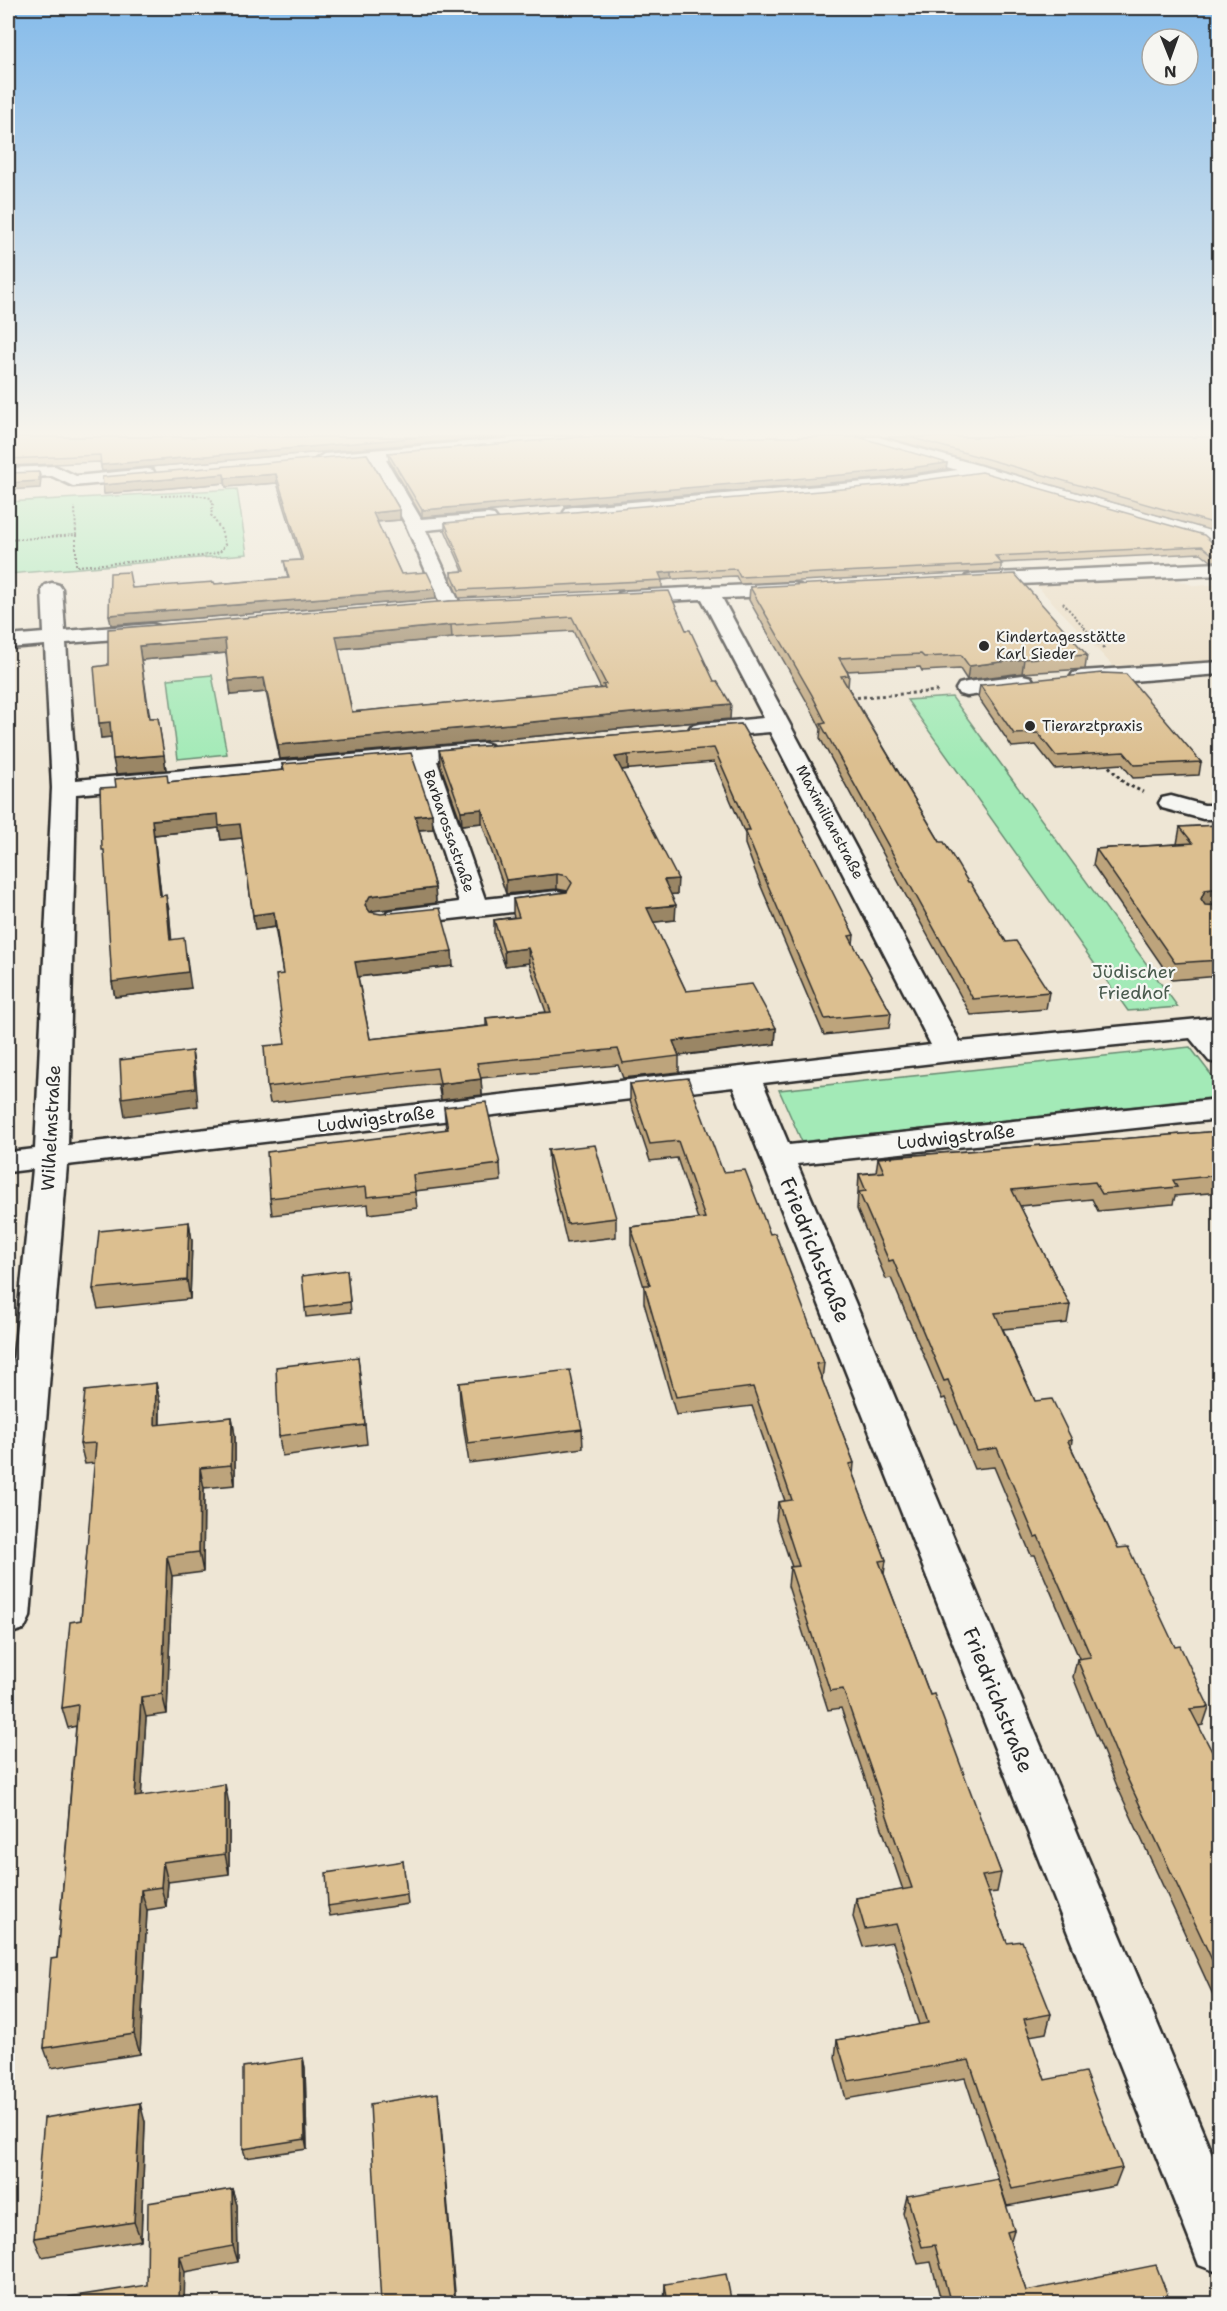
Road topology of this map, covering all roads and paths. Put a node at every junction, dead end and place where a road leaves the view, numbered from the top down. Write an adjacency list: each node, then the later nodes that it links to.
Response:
1 (76, 545): 4 (path)
2 (225, 545): 4 (path)
3 (425, 545): 14 (street)
4 (77, 566): 6 (path)
5 (1220, 569): 7 (street)
6 (76, 573)
7 (1039, 578): 8 (street); 20 (path)
8 (957, 581)
9 (815, 588): 11 (street)
10 (52, 589): 17 (street, Wilhelmstraße)
11 (709, 592): 12 (street); 23 (street, Maximilianstraße)
12 (603, 598)
13 (474, 605): 14 (street)
14 (451, 606): 15 (street)
15 (427, 608)
16 (170, 628): 17 (street)
17 (54, 638): 18 (street); 28 (street, Wilhelmstraße)
18 (8, 642)
19 (1220, 668): 20 (street)
20 (1126, 674): 21 (street)
21 (968, 688): 22 (path)
22 (848, 698)
23 (778, 724): 24 (street); 35 (street, Maximilianstraße)
24 (672, 733)
25 (506, 747): 26 (street)
26 (423, 755): 28 (street); 32 (street, Barbarossastraße)
27 (1101, 758): 29 (path)
28 (64, 788): 40 (street, Wilhelmstraße)
29 (1172, 803): 30 (street)
30 (1220, 812)
31 (557, 898): 32 (street, Barbarossastraße)
32 (475, 908): 33 (street, Barbarossastraße)
33 (382, 919)
34 (1209, 1027): 35 (street, Ludwigstraße); 36 (street)
35 (950, 1052): 37 (street, Ludwigstraße)
36 (1220, 1055)
37 (746, 1077): 39 (street); 40 (street, Ludwigstraße)
38 (1220, 1109): 39 (street, Ludwigstraße)
39 (777, 1156): 43 (street, Friedrichstraße)
40 (51, 1157): 41 (street, Ludwigstraße); 42 (street, Wilhelmstraße)
41 (8, 1162)
42 (8, 1617)
43 (1220, 2244)

